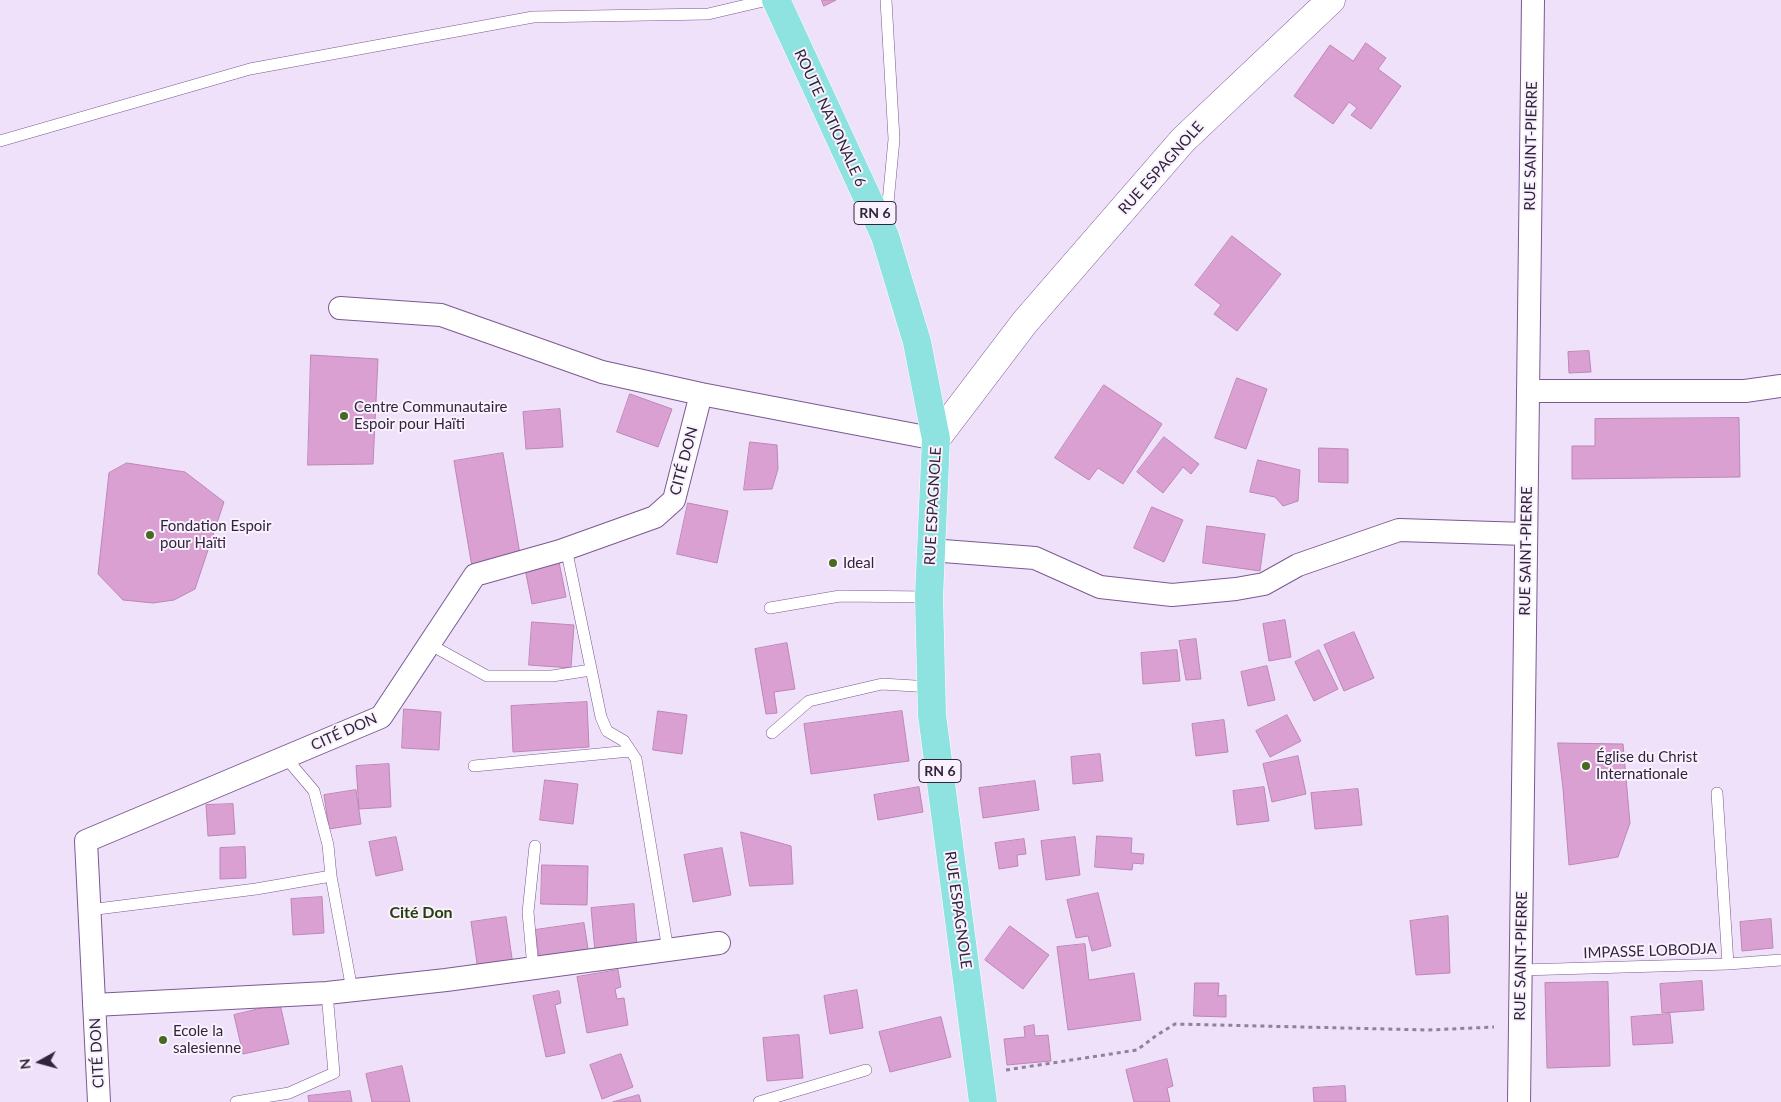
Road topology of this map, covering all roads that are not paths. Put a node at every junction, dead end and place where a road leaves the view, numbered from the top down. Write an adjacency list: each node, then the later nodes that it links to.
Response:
1 (768, 0): 6 (lane)
2 (776, 0): 7 (main road, ROUTE NATIONALE 6 / RN 6)
3 (886, 0): 7 (lane)
4 (1331, 0): 12 (street, RUE ESPAGNOLE)
5 (1533, 0): 10 (street, RUE SAINT-PIERRE)
6 (0, 141)
7 (885, 236): 12 (main road, ROUTE NATIONALE 6 / RN 6)
8 (340, 308): 11 (street)
9 (1781, 386): 10 (street)
10 (1528, 391): 13 (street, RUE SAINT-PIERRE)
11 (702, 394): 12 (street); 14 (street, CITÉ DON)
12 (936, 439): 15 (main road, RUE ESPAGNOLE / RN 6)
13 (1526, 534): 15 (street); 34 (street, RUE SAINT-PIERRE)
14 (566, 548): 18 (street, CITÉ DON); 19 (lane)
15 (930, 550): 16 (main road, RUE ESPAGNOLE / RN 6)
16 (928, 597): 17 (lane); 20 (main road, RUE ESPAGNOLE / RN 6)
17 (770, 608)
18 (429, 644): 19 (lane); 23 (street, CITÉ DON)
19 (592, 670): 22 (lane)
20 (931, 687): 21 (lane); 42 (main road, RUE ESPAGNOLE / RN 6)
21 (772, 734)
22 (630, 751): 24 (lane); 30 (lane)
23 (286, 758): 27 (lane); 28 (street, CITÉ DON)
24 (474, 766)
25 (1717, 793): 32 (lane)
26 (535, 846): 33 (lane)
27 (331, 876): 28 (lane); 35 (lane)
28 (89, 910): 37 (street, CITÉ DON)
29 (719, 943): 30 (street, CITÉ DON)
30 (668, 950): 33 (street, CITÉ DON)
31 (1781, 960): 32 (lane, IMPASSE LOBODJA)
32 (1728, 964): 34 (lane, IMPASSE LOBODJA)
33 (533, 968): 35 (street, CITÉ DON)
34 (1521, 970): 43 (street, RUE SAINT-PIERRE)
35 (352, 990): 36 (street, CITÉ DON)
36 (327, 993): 37 (street, CITÉ DON); 40 (lane)
37 (94, 1005): 39 (street, CITÉ DON)
38 (866, 1070): 41 (lane)
39 (99, 1102)
40 (236, 1102)
41 (759, 1102)
42 (983, 1102)
43 (1519, 1102)

